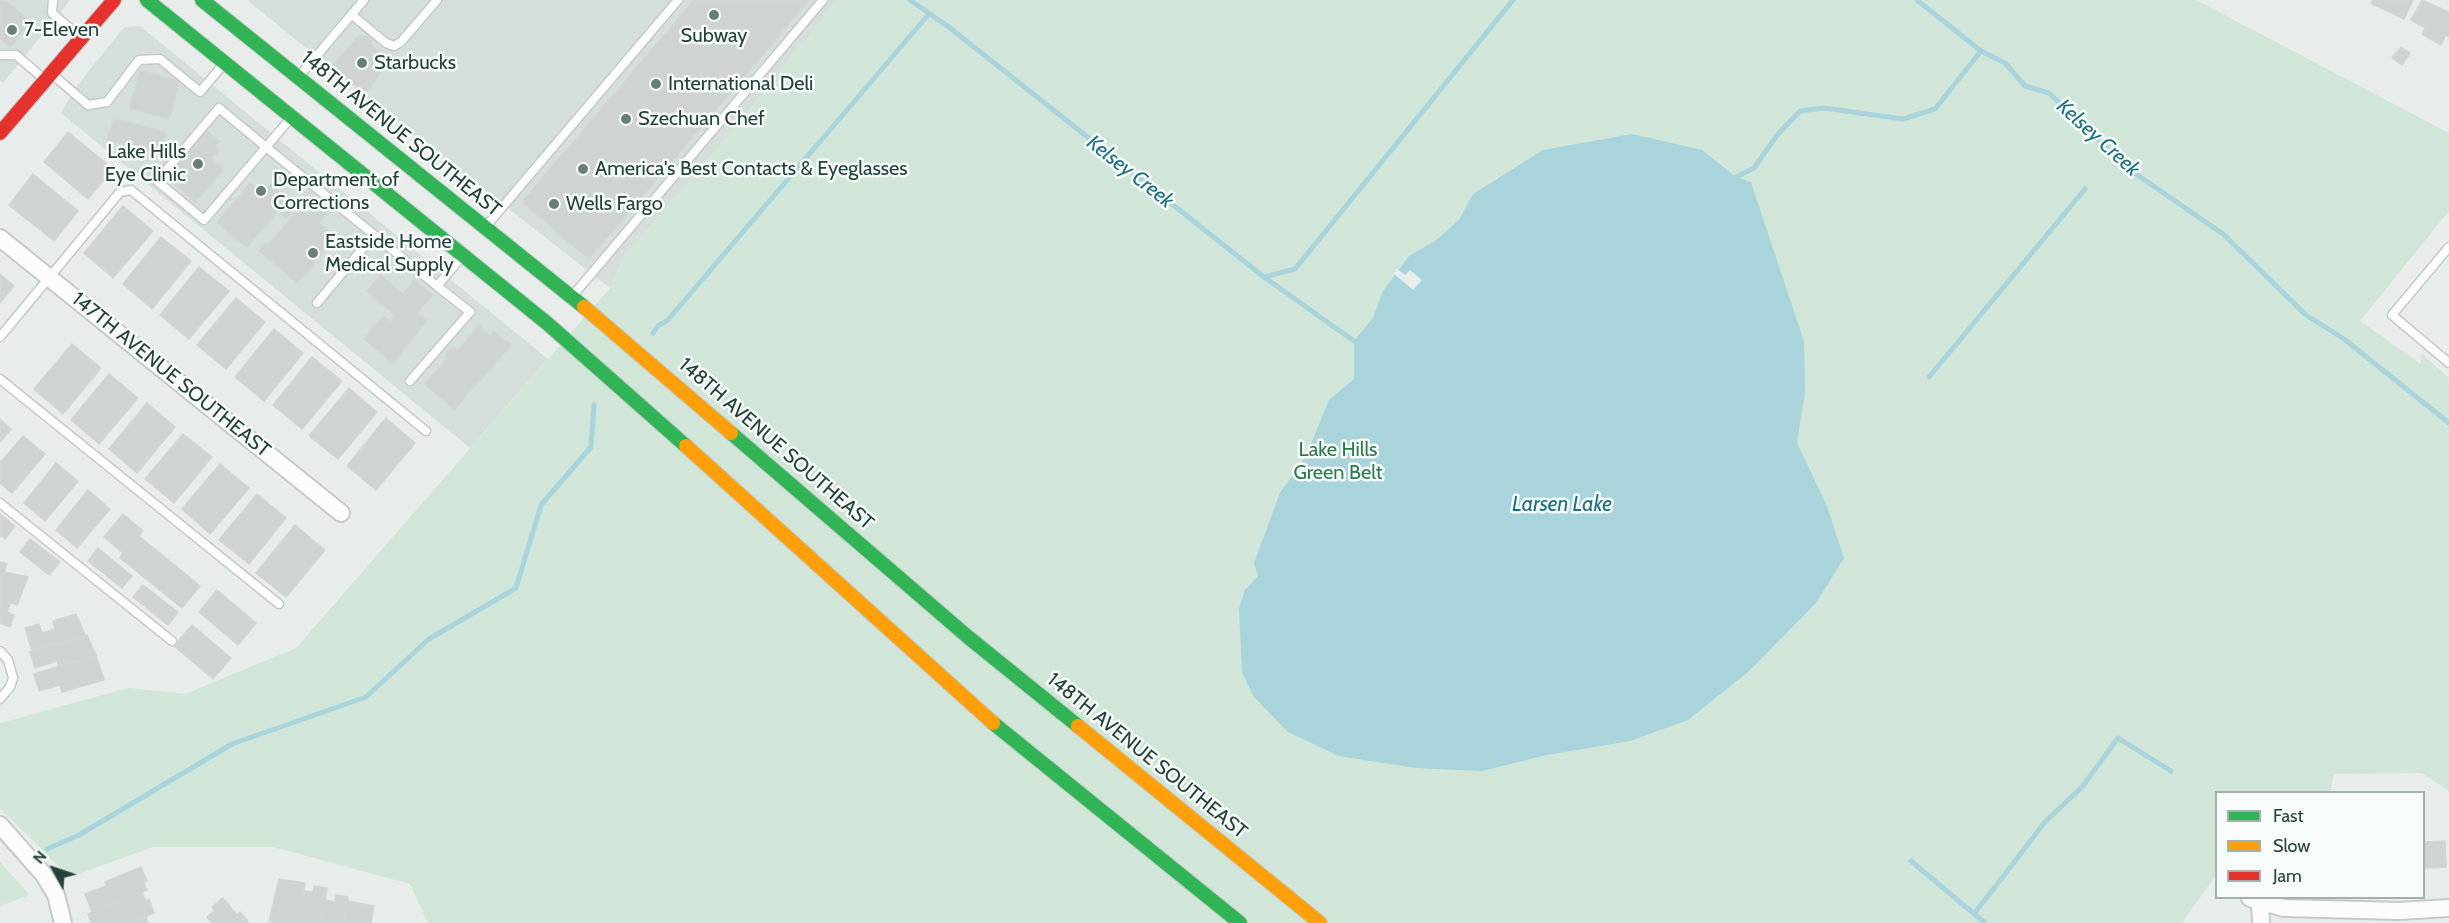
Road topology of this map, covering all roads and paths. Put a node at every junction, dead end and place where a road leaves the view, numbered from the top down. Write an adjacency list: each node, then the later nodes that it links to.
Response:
1 (53, 0): 10 (lane)
2 (114, 0): 10 (main road)
3 (147, 0): 12 (main road)
4 (202, 0): 14 (main road, 148TH AVENUE SOUTHEAST)
5 (364, 0): 9 (lane)
6 (437, 0): 9 (lane)
7 (678, 0): 18 (lane)
8 (823, 0): 25 (lane)
9 (352, 15): 14 (lane)
10 (81, 37): 13 (main road)
11 (0, 55): 13 (lane)
12 (224, 63): 13 (lane); 15 (main road)
13 (47, 76): 16 (main road)
14 (299, 77): 18 (main road, 148TH AVENUE SOUTHEAST)
15 (292, 117): 17 (lane); 22 (main road)
16 (0, 131)
17 (266, 147): 17 (lane); 19 (lane)
18 (486, 226): 25 (main road, 148TH AVENUE SOUTHEAST)
19 (374, 235): 24 (lane); 26 (lane)
20 (0, 238): 23 (street, 147TH AVENUE SOUTHEAST)
21 (2449, 247): 28 (lane)
22 (464, 256): 24 (lane); 35 (main road)
23 (49, 277): 27 (lane); 31 (lane); 33 (street, 147TH AVENUE SOUTHEAST)
24 (437, 286): 30 (lane)
25 (573, 296): 34 (main road, 148TH AVENUE SOUTHEAST)
26 (317, 303)
27 (0, 337)
28 (2449, 363)
29 (0, 379): 38 (lane)
30 (410, 381)
31 (426, 431)
32 (0, 503): 39 (lane)
33 (341, 513)
34 (853, 537): 36 (main road); 48 (main road, 148TH AVENUE SOUTHEAST)
35 (809, 555): 37 (main road); 47 (main road)
36 (853, 557)
37 (838, 566)
38 (279, 604)
39 (172, 641)
40 (0, 651): 41 (lane)
41 (0, 699)
42 (0, 825): 46 (street)
43 (2255, 900): 45 (street); 49 (street)
44 (2449, 908): 45 (street)
45 (2400, 917)
46 (63, 923)
47 (1240, 923)
48 (1320, 923)
49 (2261, 923)

